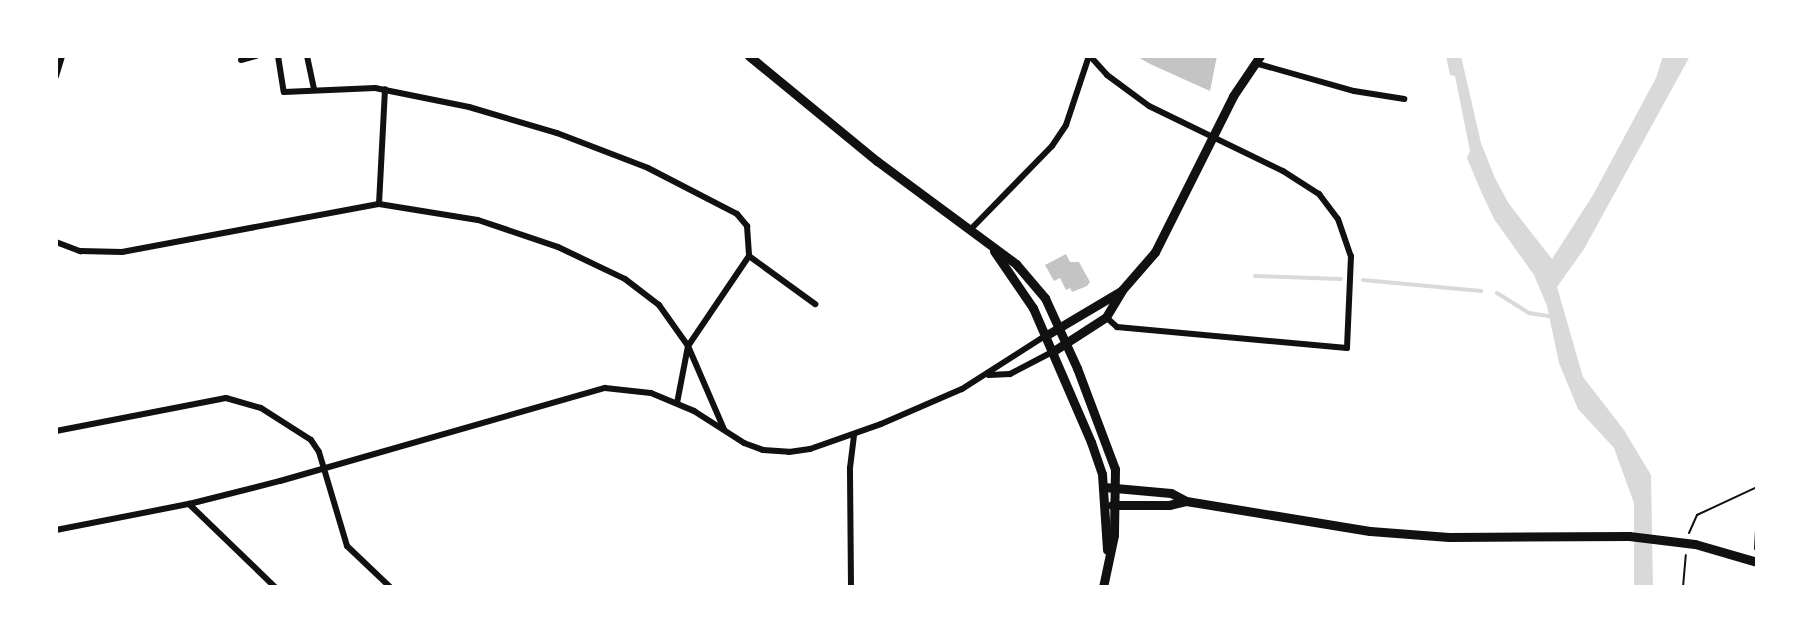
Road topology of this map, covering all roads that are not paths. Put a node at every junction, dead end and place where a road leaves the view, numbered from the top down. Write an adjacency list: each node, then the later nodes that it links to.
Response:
1 (62, 56): 9 (street)
2 (256, 56): 8 (street)
3 (278, 56): 10 (street)
4 (307, 56): 10 (street)
5 (749, 56): 15 (main road)
6 (1089, 56): 13 (street); 15 (street)
7 (1257, 59): 12 (street); 13 (main road)
8 (241, 60)
9 (56, 76)
10 (314, 88): 11 (street)
11 (385, 89): 14 (street); 18 (street)
12 (1404, 99)
13 (1212, 138): 19 (main road); 21 (street)
14 (379, 204): 16 (street); 25 (street)
15 (971, 229): 17 (main road)
16 (56, 242)
17 (992, 248): 22 (main road); 23 (main road)
18 (749, 256): 20 (street); 25 (street)
19 (1122, 290): 21 (main road); 22 (main road)
20 (815, 304)
21 (1106, 317): 24 (main road)
22 (1059, 328): 23 (main road); 24 (main road)
23 (1045, 336): 26 (main road); 27 (street)
24 (1066, 344): 26 (main road); 34 (main road)
25 (688, 346): 28 (street); 30 (street)
26 (1052, 352): 27 (street); 33 (main road)
27 (988, 375): 31 (street)
28 (677, 403): 30 (street); 32 (street)
29 (56, 431): 32 (street)
30 (726, 432): 31 (street)
31 (854, 434): 44 (street)
32 (323, 468): 36 (street); 43 (street)
33 (1104, 487): 34 (main road); 37 (main road)
34 (1116, 488): 35 (main road); 38 (main road)
35 (1186, 501): 38 (main road); 41 (main road)
36 (189, 504): 39 (street); 42 (street)
37 (1105, 505): 38 (main road); 40 (main road)
38 (1116, 505): 40 (main road)
39 (56, 530)
40 (1107, 555): 45 (main road)
41 (1757, 562)
42 (275, 587)
43 (390, 587)
44 (851, 587)
45 (1103, 587)

